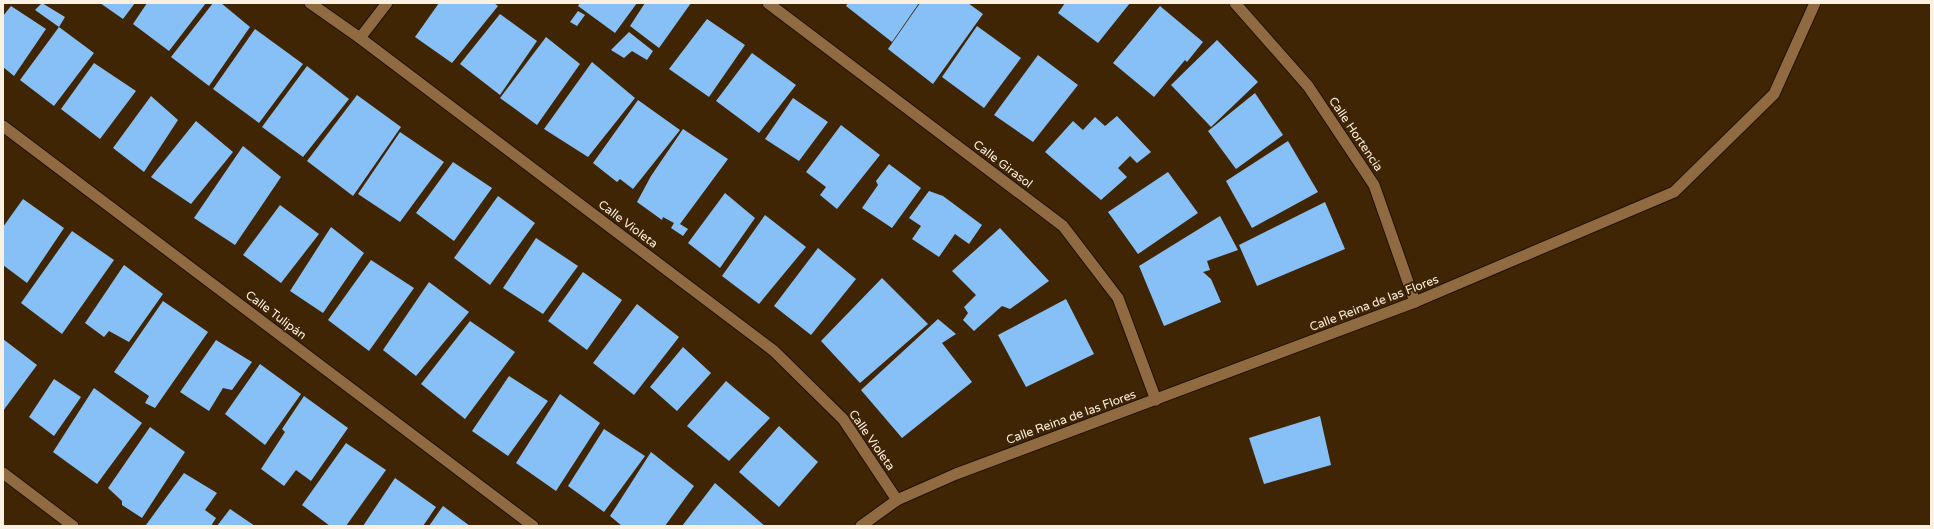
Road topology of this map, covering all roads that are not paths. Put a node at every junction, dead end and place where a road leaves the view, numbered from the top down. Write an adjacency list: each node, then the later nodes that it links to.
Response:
1 (310, 3): 6 (street, Calle Violeta)
2 (387, 3): 6 (street)
3 (768, 3): 9 (street, Calle Girasol)
4 (1235, 3): 8 (street, Calle Hortencia)
5 (1815, 3): 8 (street, Calle Reina de las Flores)
6 (360, 38): 11 (street, Calle Violeta)
7 (3, 126): 13 (street, Calle Tulipán)
8 (1415, 302): 9 (street, Calle Reina de las Flores)
9 (1156, 400): 11 (street, Calle Reina de las Flores)
10 (3, 473): 12 (street)
11 (897, 500): 14 (street, Calle Reina de las Flores)
12 (73, 526)
13 (533, 526)
14 (861, 526)

